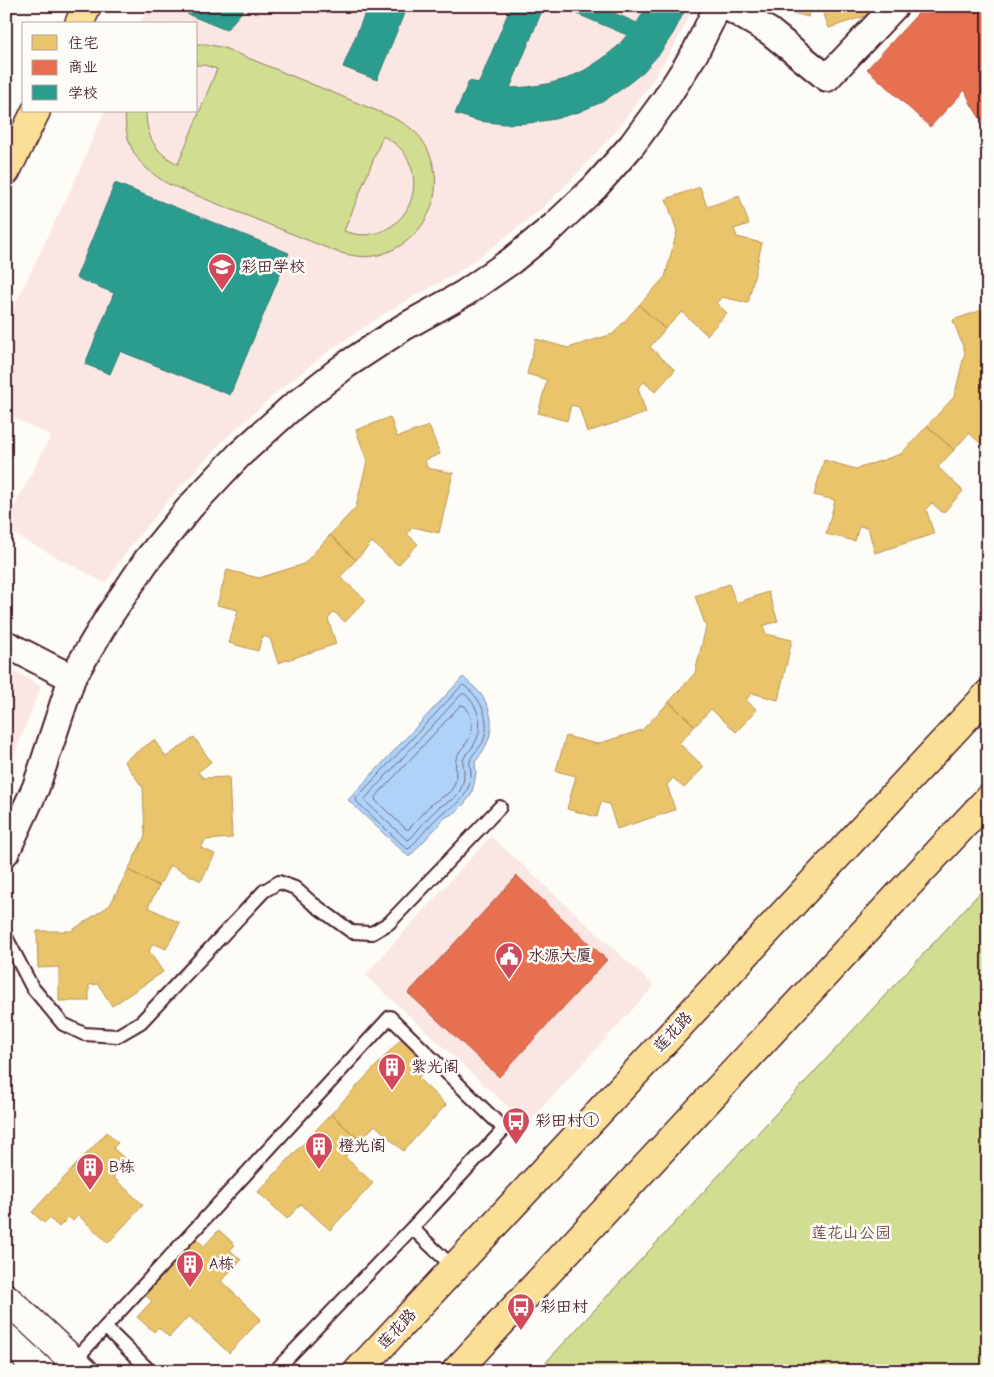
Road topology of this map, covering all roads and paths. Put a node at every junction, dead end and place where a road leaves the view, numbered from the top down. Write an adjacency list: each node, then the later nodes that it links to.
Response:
1 (87, 6): 5 (main road)
2 (718, 6): 9 (street)
3 (726, 6): 4 (street)
4 (895, 6)
5 (80, 22)
6 (36, 112): 7 (main road)
7 (6, 171)
8 (6, 644): 9 (street)
9 (72, 678): 13 (street)
10 (988, 694): 16 (main road, 莲花路)
11 (988, 799): 25 (main road)
12 (500, 807): 14 (lane)
13 (6, 852)
14 (6, 937)
15 (412, 1228): 16 (lane); 18 (lane); 23 (lane)
16 (454, 1268): 24 (main road, 莲花路)
17 (6, 1298): 19 (street)
18 (105, 1328): 20 (lane); 22 (lane)
19 (15, 1333): 20 (street); 21 (street)
20 (79, 1366)
21 (41, 1371)
22 (150, 1371)
23 (275, 1371)
24 (358, 1371)
25 (456, 1371)

